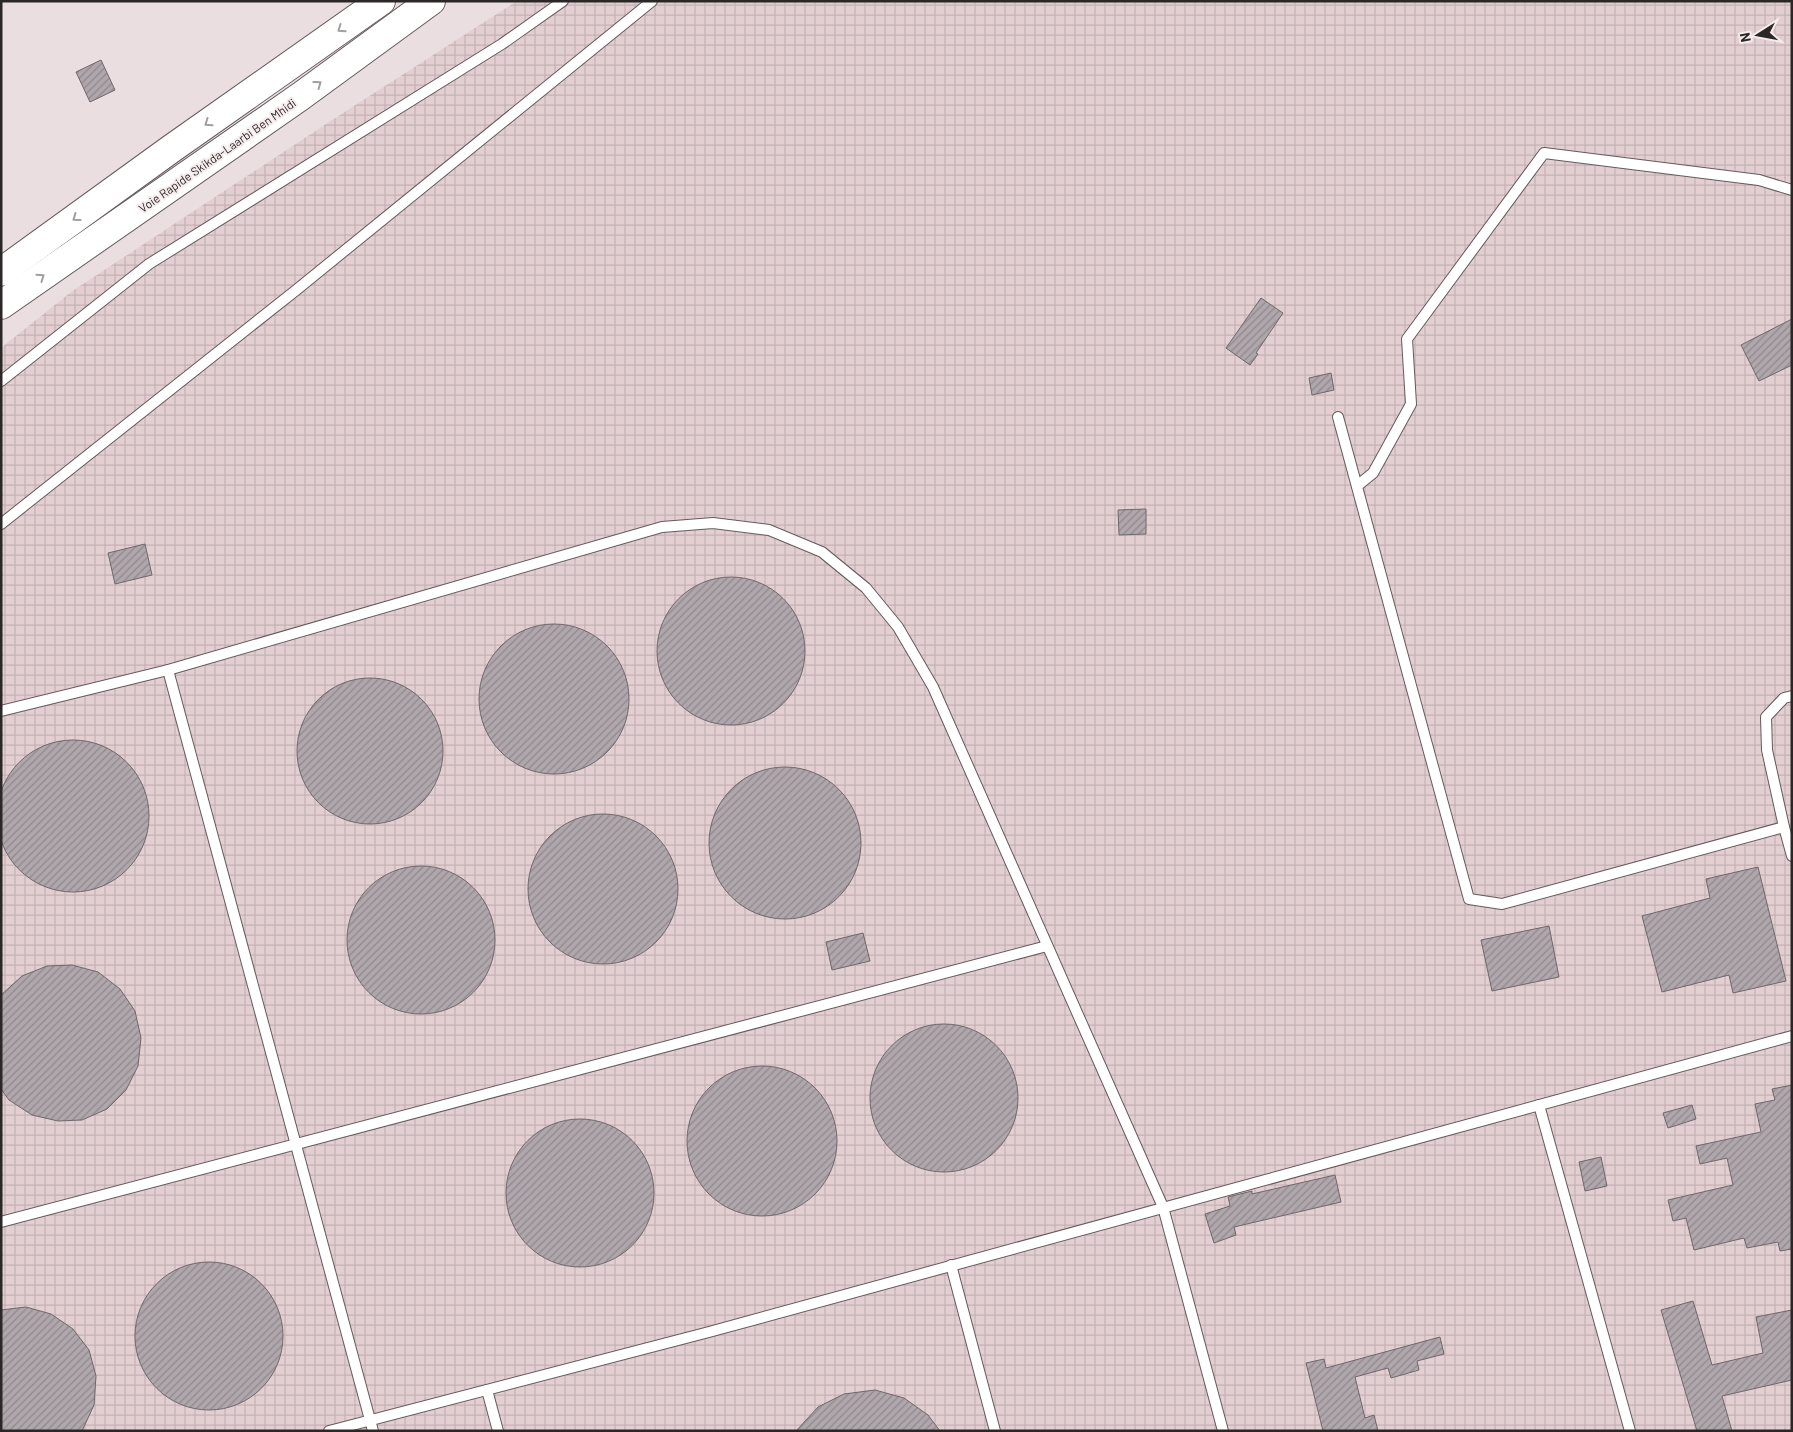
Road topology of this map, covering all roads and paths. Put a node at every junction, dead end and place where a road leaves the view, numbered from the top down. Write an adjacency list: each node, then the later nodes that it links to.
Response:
1 (381, 1): 6 (highway, one-way to 6)
2 (431, 1): 7 (highway, Voie Rapide Skikda-Laarbi Ben Mhidi, one-way to 2)
3 (563, 1): 8 (lane)
4 (652, 1): 11 (lane)
5 (1792, 190): 10 (lane)
6 (1, 272)
7 (1, 305)
8 (1, 382)
9 (1338, 417): 10 (lane)
10 (1357, 486): 15 (lane)
11 (1, 524)
12 (168, 670): 14 (lane); 17 (lane); 20 (lane)
13 (1792, 696): 15 (lane)
14 (1, 711)
15 (1784, 827): 16 (lane)
16 (1792, 856)
17 (1047, 946): 20 (lane); 21 (lane)
18 (1792, 1036): 19 (lane)
19 (1540, 1105): 21 (lane); 31 (lane)
20 (296, 1144): 22 (lane); 25 (lane)
21 (1163, 1207): 23 (lane); 30 (lane)
22 (1, 1222)
23 (951, 1265): 24 (lane); 29 (lane)
24 (487, 1390): 25 (lane); 28 (lane)
25 (370, 1420): 26 (lane); 27 (lane)
26 (329, 1431)
27 (373, 1431)
28 (498, 1431)
29 (995, 1431)
30 (1223, 1431)
31 (1630, 1431)

